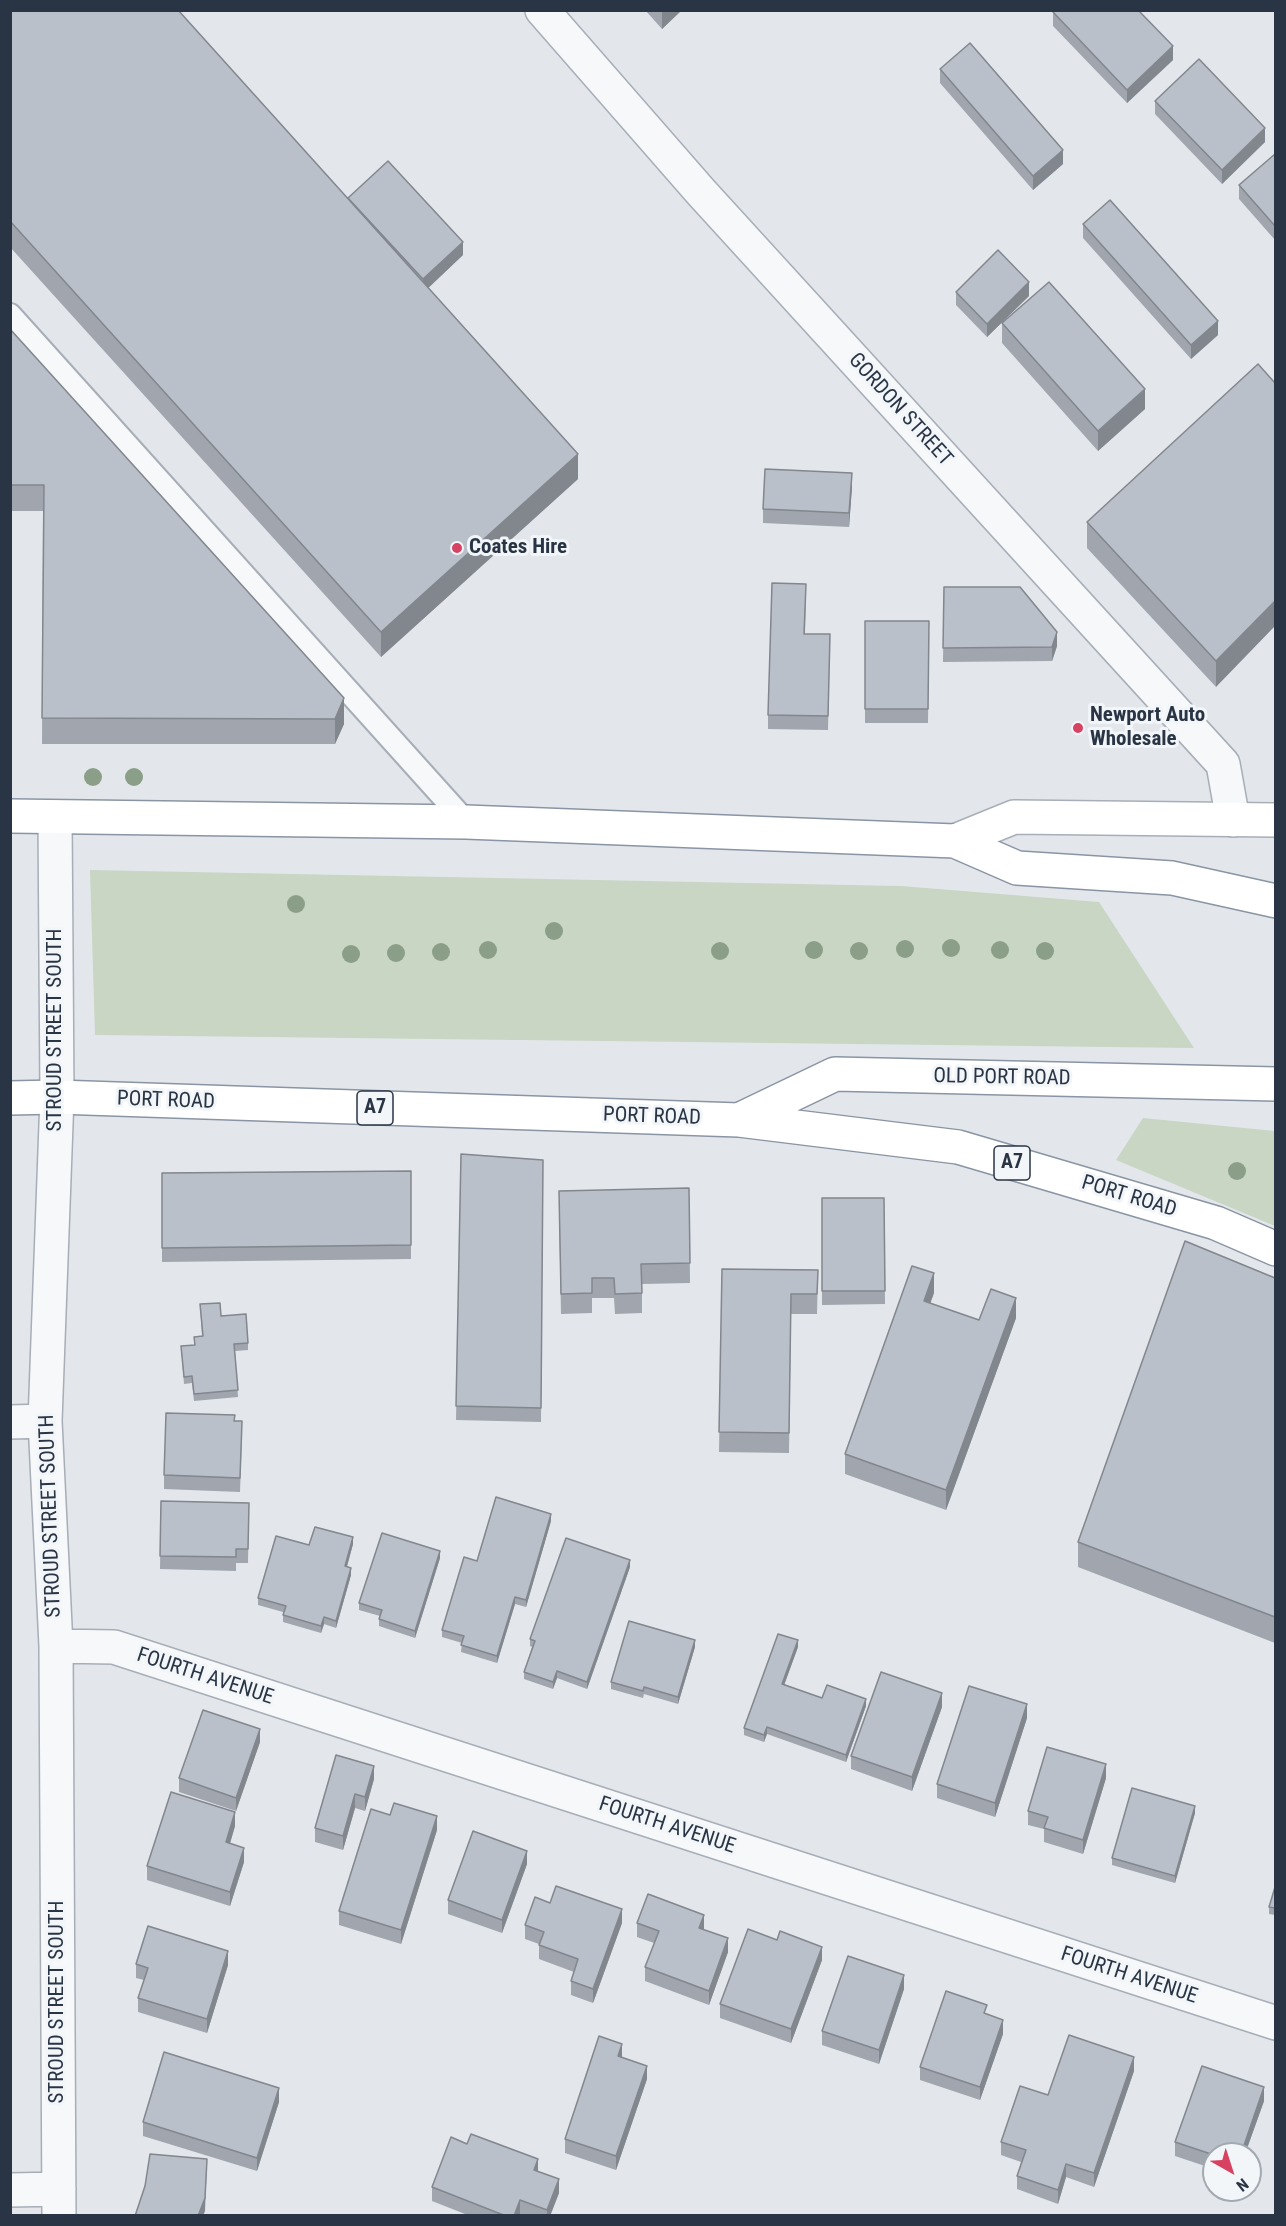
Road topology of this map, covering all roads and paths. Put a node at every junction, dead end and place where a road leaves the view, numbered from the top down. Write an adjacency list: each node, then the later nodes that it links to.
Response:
1 (542, 10): 5 (street, GORDON STREET)
2 (10, 315): 7 (lane)
3 (10, 816): 4 (main road)
4 (55, 817): 7 (main road); 12 (street, STROUD STREET SOUTH)
5 (1233, 820): 6 (main road); 8 (main road)
6 (1275, 820)
7 (466, 822): 8 (main road)
8 (955, 841): 9 (main road)
9 (1275, 901)
10 (1275, 1084): 13 (main road, OLD PORT ROAD)
11 (10, 1098): 12 (main road, PORT ROAD / A7)
12 (57, 1098): 13 (main road, PORT ROAD / A7); 15 (street, STROUD STREET SOUTH)
13 (739, 1120): 14 (main road, PORT ROAD / A7)
14 (1275, 1249)
15 (45, 1421): 16 (street); 17 (street, STROUD STREET SOUTH)
16 (10, 1422)
17 (56, 1646): 18 (street, FOURTH AVENUE); 20 (street, STROUD STREET SOUTH)
18 (1275, 2023)
19 (10, 2190): 20 (street)
20 (59, 2202)

